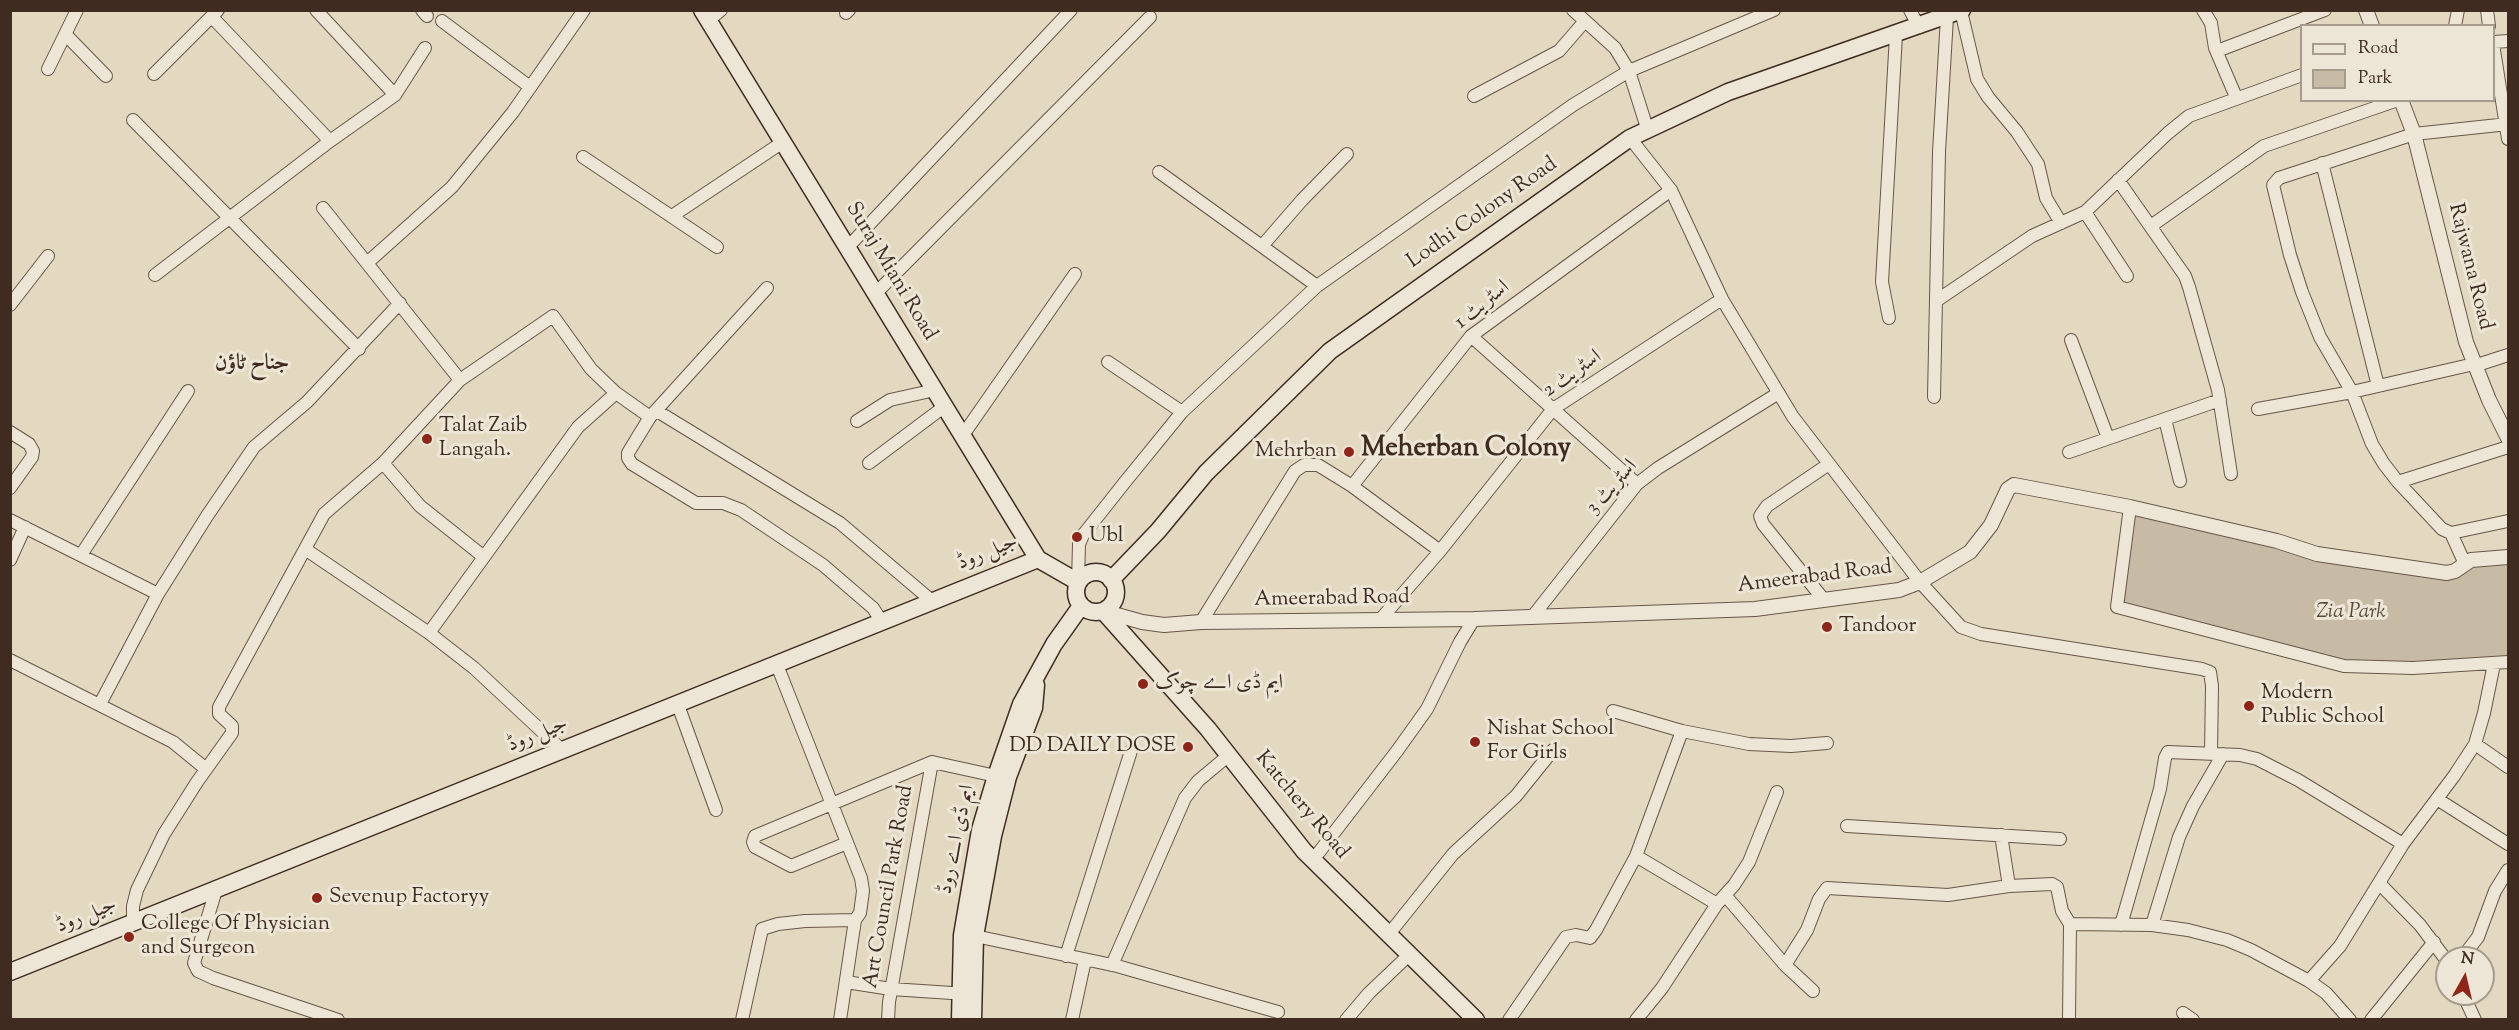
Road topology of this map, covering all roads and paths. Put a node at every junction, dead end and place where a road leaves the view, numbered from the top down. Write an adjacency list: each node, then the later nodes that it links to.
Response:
1 (77, 10): 17 (street)
2 (316, 10): 28 (street)
3 (584, 10): 27 (street)
4 (1573, 10): 15 (street)
5 (1774, 10): 23 (street)
6 (1910, 10): 16 (street)
7 (2203, 10): 20 (street)
8 (2325, 10): 20 (street)
9 (1064, 13): 55 (street)
10 (1957, 13): 16 (main road, Lodhi Colony Road); 51 (street); 65 (street)
11 (215, 14): 24 (street); 39 (street)
12 (710, 14): 40 (main road, Suraj Miani Road)
13 (1150, 17): 63 (street)
14 (442, 21): 27 (street)
15 (1585, 21): 23 (street); 29 (street)
16 (1919, 27): 18 (main road, Lodhi Colony Road)
17 (66, 35): 22 (street); 26 (street)
18 (1896, 35): 35 (main road, Lodhi Colony Road); 68 (street)
19 (425, 48): 28 (street)
20 (2217, 51): 30 (street)
21 (2495, 61): 34 (street)
22 (48, 69)
23 (1629, 71): 35 (street); 61 (street)
24 (154, 74)
25 (2300, 75): 30 (street)
26 (106, 76)
27 (530, 87): 57 (street)
28 (395, 95): 39 (street)
29 (1474, 96)
30 (2236, 97): 45 (street)
31 (2394, 102): 52 (street)
32 (2401, 102): 36 (street, Rajwana Road)
33 (133, 120): 50 (street)
34 (2507, 124): 36 (street); 38 (street)
35 (1647, 128): 37 (main road, Lodhi Colony Road)
36 (2414, 134): 43 (street); 74 (street, Rajwana Road)
37 (1630, 138): 46 (street); 119 (main road, Lodhi Colony Road)
38 (2508, 139)
39 (330, 141): 50 (street)
40 (783, 142): 49 (street); 55 (main road, Suraj Miani Road)
41 (1347, 154): 53 (street)
42 (584, 157): 49 (street)
43 (2322, 163): 76 (street); 79 (street)
44 (1160, 172): 53 (street)
45 (2118, 180): 48 (street); 52 (street)
46 (1671, 190): 64 (street); 69 (street, اسٹریٹ 1)
47 (322, 208): 57 (street)
48 (2085, 212): 51 (street); 60 (street)
49 (672, 216): 54 (street)
50 (230, 219): 59 (street); 71 (street)
51 (2061, 224): 65 (street)
52 (2151, 226): 83 (street)
53 (1262, 246): 61 (street)
54 (717, 247)
55 (848, 247): 63 (main road, Suraj Miani Road)
56 (48, 256): 67 (street)
57 (367, 263): 66 (street)
58 (1075, 273): 92 (street)
59 (155, 275)
60 (2127, 276)
61 (1317, 286): 87 (street)
62 (767, 288): 88 (street)
63 (876, 293): 77 (main road, Suraj Miani Road)
64 (1722, 299): 81 (street); 85 (street, اسٹریٹ 2)
65 (1936, 301): 82 (street)
66 (400, 303): 71 (street); 75 (street)
67 (10, 305)
68 (1889, 318)
69 (1471, 336): 85 (street); 104 (street, اسٹریٹ 1)
70 (2071, 340): 93 (street)
71 (359, 349): 122 (street)
72 (2508, 355): 74 (street)
73 (1108, 362): 87 (street)
74 (2474, 365): 76 (street); 94 (street, Rajwana Road)
75 (460, 380): 80 (street); 97 (street)
76 (2378, 386): 79 (street)
77 (936, 390): 84 (main road, Suraj Miani Road); 90 (street)
78 (188, 392): 113 (street)
79 (2352, 392): 86 (street); 102 (street)
80 (616, 393): 88 (street); 114 (street)
81 (1777, 394): 99 (street); 103 (street, اسٹریٹ 3)
82 (1934, 397)
83 (2220, 400): 89 (street); 100 (street)
84 (945, 406): 92 (main road, Suraj Miani Road); 98 (street)
85 (1553, 409): 103 (street); 112 (street, اسٹریٹ 2)
86 (2258, 409)
87 (1182, 412): 120 (street)
88 (654, 414): 124 (street); 130 (street)
89 (2165, 419): 93 (street); 101 (street)
90 (857, 420)
91 (10, 432): 105 (street)
92 (963, 435): 116 (main road, Suraj Miani Road)
93 (2108, 438): 96 (street)
94 (2508, 438)
95 (2508, 447): 102 (street)
96 (2069, 452)
97 (382, 463): 111 (street); 114 (street)
98 (870, 463)
99 (1829, 464): 121 (street); 123 (street)
100 (2231, 474)
101 (2180, 481)
102 (2398, 482): 110 (street)
103 (1637, 484): 127 (street, اسٹریٹ 3)
104 (1352, 486): 112 (street); 131 (street)
105 (10, 488)
106 (2130, 507): 118 (street, Ameerabad Road); 121 (street, Ameerabad Road); 135 (street)
107 (10, 520): 109 (street)
108 (2508, 521): 110 (street)
109 (25, 527): 113 (street); 117 (street)
110 (2451, 533): 118 (street)
111 (305, 549): 132 (street); 151 (street)
112 (1440, 550): 129 (street, اسٹریٹ 2)
113 (81, 555): 122 (street)
114 (484, 556): 132 (street)
115 (2508, 556): 118 (street, Ameerabad Road)
116 (1038, 559): 120 (main road, جیل روڈ); 124 (main road, جیل روڈ)
117 (10, 560)
118 (2465, 564)
119 (1111, 580): 120 (main road); 126 (main road)
120 (1078, 582): 125 (main road)
121 (1920, 582): 123 (street, Ameerabad Road); 147 (street)
122 (158, 594): 138 (street)
123 (1824, 600): 127 (street, Ameerabad Road)
124 (932, 601): 130 (main road, جیل روڈ)
125 (1081, 606): 126 (main road); 137 (main road, ایم ڈی اے روڈ)
126 (1103, 611): 131 (street, Ameerabad Road); 148 (main road, Katchery Road)
127 (1533, 616): 128 (street, Ameerabad Road)
128 (1474, 619): 129 (street, Ameerabad Road); 164 (street)
129 (1379, 621): 131 (street, Ameerabad Road)
130 (882, 622): 136 (main road, جیل روڈ)
131 (1201, 622)
132 (429, 633): 146 (street)
133 (10, 660): 138 (street)
134 (2508, 662): 135 (street)
135 (2494, 664): 143 (street)
136 (777, 665): 139 (main road, جیل روڈ); 155 (street)
137 (1036, 678): 152 (main road, ایم ڈی اے روڈ); 176 (main road, ایم ڈی اے روڈ)
138 (100, 704): 151 (street)
139 (678, 705): 146 (main road, جیل روڈ); 156 (street)
140 (1613, 711): 141 (street)
141 (1682, 731): 142 (street); 163 (street)
142 (1827, 743)
143 (2475, 744): 150 (street); 154 (street)
144 (1131, 750): 181 (street)
145 (1553, 750): 175 (street)
146 (563, 751): 168 (main road, جیل روڈ)
147 (2217, 753): 161 (street); 173 (street); 174 (street)
148 (1229, 755): 164 (main road, Katchery Road); 183 (street)
149 (932, 762): 152 (street); 155 (street); 188 (street, Art Council Park Road)
150 (2508, 767)
151 (206, 769): 171 (street)
152 (996, 776): 190 (main road, ایم ڈی اے روڈ)
153 (1777, 792): 169 (street)
154 (2437, 799): 161 (street); 162 (street)
155 (832, 805): 160 (street); 160 (street)
156 (716, 810)
157 (1847, 826): 158 (street)
158 (2001, 835): 159 (street); 167 (street)
159 (2060, 839)
160 (847, 843): 170 (street)
161 (2403, 844): 166 (street)
162 (2508, 844)
163 (1636, 856): 169 (street); 202 (street)
164 (1313, 860): 175 (main road, Katchery Road)
165 (2508, 870): 179 (street)
166 (2379, 883): 177 (street); 186 (street)
167 (2009, 886): 172 (street); 184 (street)
168 (216, 890): 171 (main road, جیل روڈ); 193 (street)
169 (1721, 900): 184 (street); 203 (street)
170 (855, 920): 187 (street); 194 (street)
171 (133, 923): 185 (main road, جیل روڈ)
172 (2070, 924): 173 (street); 204 (street)
173 (2121, 925): 174 (street)
174 (2152, 925): 186 (street)
175 (1389, 934): 180 (main road, Katchery Road)
176 (975, 936): 181 (street); 190 (main road, ایم ڈی اے روڈ)
177 (2434, 942): 178 (street); 206 (street)
178 (2437, 946)
179 (2471, 946)
180 (1410, 954): 200 (street); 201 (main road, Katchery Road)
181 (1066, 956): 182 (street)
182 (1085, 960): 183 (street); 199 (street)
183 (1112, 965): 192 (street)
184 (1785, 965): 189 (street)
185 (10, 972)
186 (2309, 981): 205 (street)
187 (846, 982): 188 (street); 195 (street)
188 (891, 989): 190 (street); 196 (street, Art Council Park Road)
189 (1813, 991)
190 (966, 994): 197 (main road, ایم ڈی اے روڈ); 198 (main road, ایم ڈی اے روڈ)
191 (2469, 1006): 207 (street)
192 (1278, 1012)
193 (338, 1020)
194 (742, 1020)
195 (840, 1020)
196 (888, 1020)
197 (960, 1020)
198 (973, 1020)
199 (1072, 1020)
200 (1346, 1020)
201 (1476, 1020)
202 (1509, 1020)
203 (1636, 1020)
204 (2069, 1020)
205 (2350, 1020)
206 (2371, 1020)
207 (2475, 1020)

